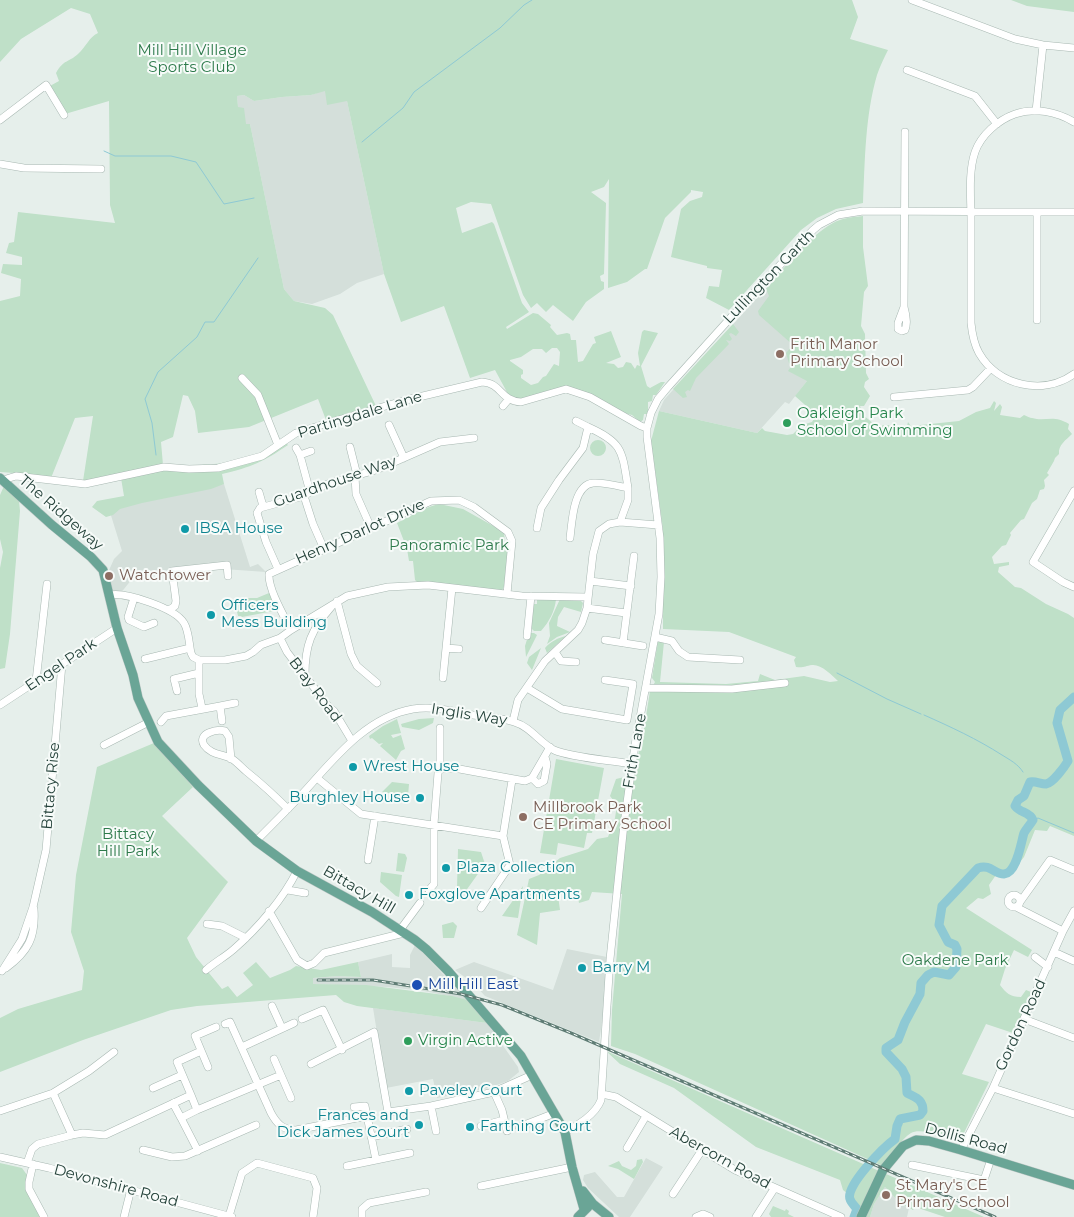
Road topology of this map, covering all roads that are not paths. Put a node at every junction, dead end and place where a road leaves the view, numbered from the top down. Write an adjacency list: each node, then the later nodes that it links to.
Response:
1 (912, 0): 2 (street)
2 (1043, 44): 3 (street); 5 (street)
3 (1074, 48)
4 (907, 70): 9 (street)
5 (1036, 111): 8 (street); 9 (street)
6 (64, 115): 7 (street)
7 (0, 120)
8 (1074, 122)
9 (997, 124): 14 (street)
10 (905, 132): 13 (street)
11 (0, 164): 12 (street)
12 (102, 169)
13 (905, 211): 14 (street, Lullington Garth); 17 (street); 25 (street, Lullington Garth)
14 (971, 212): 15 (street, Lullington Garth); 19 (street)
15 (1037, 212): 16 (street, Lullington Garth); 18 (street)
16 (1074, 212)
17 (904, 307)
18 (1037, 320)
19 (991, 368): 20 (street); 22 (street)
20 (1074, 374)
21 (242, 378): 31 (street)
22 (894, 397)
23 (508, 400): 24 (street); 29 (street); 31 (street, Partingdale Lane)
24 (503, 406)
25 (651, 413): 29 (street, Frith Lane)
26 (576, 421): 28 (street)
27 (389, 425): 34 (street)
28 (588, 427): 37 (street); 45 (street)
29 (647, 428): 43 (street, Frith Lane)
30 (474, 438): 34 (street, Guardhouse Way)
31 (278, 445): 36 (street, Partingdale Lane)
32 (350, 447): 35 (street)
33 (311, 451): 40 (street)
34 (404, 458): 35 (street, Guardhouse Way)
35 (356, 476): 40 (street, Guardhouse Way); 44 (street)
36 (2, 479): 57 (main road, The Ridgeway)
37 (628, 488): 42 (street); 46 (street)
38 (1074, 491): 54 (street)
39 (259, 492): 41 (street)
40 (307, 494): 41 (street, Guardhouse Way); 47 (street)
41 (263, 506): 49 (street, Guardhouse Way)
42 (620, 522): 43 (street); 51 (street)
43 (658, 525): 69 (street, Frith Lane)
44 (371, 528): 47 (street, Henry Darlot Drive); 56 (street, Henry Darlot Drive)
45 (537, 528)
46 (570, 538)
47 (324, 548): 49 (street, Henry Darlot Drive)
48 (634, 556): 53 (street)
49 (278, 569): 67 (street, Henry Darlot Drive)
50 (228, 576): 63 (street)
51 (590, 581): 53 (street); 59 (street)
52 (47, 584): 87 (street)
53 (630, 586): 64 (street)
54 (1074, 587)
55 (452, 588): 56 (street); 61 (street); 75 (street)
56 (507, 594): 58 (street)
57 (110, 595): 60 (street); 66 (main road, The Ridgeway)
58 (532, 596): 59 (street); 68 (street)
59 (587, 597): 62 (street)
60 (134, 598): 63 (street); 65 (street)
61 (337, 601): 67 (street); 84 (street); 88 (street)
62 (587, 608): 64 (street); 77 (street)
63 (169, 610): 74 (street)
64 (626, 613): 72 (street)
65 (154, 623)
66 (118, 628): 82 (street, Engel Park); 100 (main road, Bittacy Hill)
67 (291, 630): 70 (street)
68 (527, 636)
69 (655, 637): 80 (street); 91 (street, Frith Lane)
70 (280, 638): 79 (street); 84 (street, Bray Road)
71 (605, 640): 72 (street)
72 (623, 643): 73 (street)
73 (643, 646)
74 (190, 648): 78 (street); 79 (street)
75 (446, 648): 76 (street); 85 (street)
76 (459, 649)
77 (555, 652): 81 (street); 90 (street)
78 (145, 659)
79 (199, 660): 83 (street)
80 (740, 660)
81 (576, 662)
82 (62, 664): 87 (street, Engel Park); 137 (street, Bittacy Rise)
83 (200, 673): 92 (street); 96 (street)
84 (305, 676): 103 (street, Bray Road)
85 (443, 678)
86 (604, 680): 90 (street)
87 (36, 682): 94 (street, Engel Park)
88 (377, 683)
89 (785, 683): 91 (street)
90 (527, 688): 99 (street)
91 (646, 688): 108 (street, Frith Lane)
92 (177, 691)
93 (235, 703): 95 (street)
94 (3, 704): 97 (street, Engel Park)
95 (220, 706): 96 (street); 98 (street)
96 (202, 708): 101 (street)
97 (0, 712)
98 (222, 721)
99 (513, 721): 103 (street, Inglis Way); 105 (street, Inglis Way)
100 (148, 722): 104 (street); 117 (main road, Bittacy Hill)
101 (161, 722)
102 (440, 728): 109 (street)
103 (352, 741): 110 (street, Inglis Way)
104 (104, 745)
105 (550, 747): 106 (street); 108 (street, Inglis Way)
106 (544, 757): 111 (street); 111 (street)
107 (231, 759): 107 (street); 113 (street)
108 (632, 764): 161 (street, Frith Lane)
109 (440, 769): 112 (street); 115 (street)
110 (317, 778): 113 (street, Inglis Way); 114 (street)
111 (532, 778): 112 (street)
112 (512, 780): 116 (street)
113 (288, 810): 117 (street, Inglis Way)
114 (375, 816): 115 (street); 118 (street)
115 (434, 824): 116 (street); 122 (street)
116 (503, 836): 125 (street)
117 (256, 841): 120 (main road, Bittacy Hill)
118 (368, 860)
119 (1074, 870): 130 (street)
120 (297, 871): 121 (street); 129 (main road, Bittacy Hill)
121 (288, 890): 123 (street); 126 (street)
122 (429, 890)
123 (305, 893)
124 (420, 903): 129 (street)
125 (480, 908)
126 (269, 911): 129 (street); 131 (street)
127 (1074, 911): 130 (street, Gordon Road)
128 (207, 924): 131 (street)
129 (402, 932): 153 (main road, Bittacy Hill)
130 (1063, 932): 132 (street, Gordon Road)
131 (246, 938): 136 (street)
132 (1054, 952): 134 (street); 135 (street, Gordon Road)
133 (1035, 957): 135 (street)
134 (1074, 961)
135 (1048, 967): 140 (street, Gordon Road)
136 (206, 970)
137 (1, 971)
138 (272, 1006): 144 (street)
139 (302, 1019): 147 (street)
140 (1024, 1019): 145 (street); 158 (street, Gordon Road)
141 (294, 1023): 144 (street)
142 (225, 1024): 146 (street)
143 (216, 1027): 148 (street)
144 (282, 1028): 146 (street)
145 (1074, 1038)
146 (242, 1046): 156 (street)
147 (342, 1050): 151 (street); 165 (street)
148 (201, 1051): 152 (street); 154 (street)
149 (114, 1052): 160 (street)
150 (274, 1059): 155 (street)
151 (311, 1064)
152 (208, 1067)
153 (532, 1074): 159 (street); 169 (main road, Bittacy Hill)
154 (182, 1075): 157 (street); 162 (street)
155 (281, 1075): 156 (street); 163 (street)
156 (258, 1084): 167 (street); 171 (street)
157 (153, 1088)
158 (993, 1088): 170 (street); 187 (street, Gordon Road)
159 (494, 1092): 165 (street); 174 (street)
160 (53, 1093): 168 (street); 182 (street)
161 (602, 1094): 172 (street, Abercorn Road); 181 (street, Frith Lane)
162 (191, 1095): 164 (street); 167 (street)
163 (291, 1098)
164 (173, 1103): 173 (street); 182 (street)
165 (431, 1106): 179 (street)
166 (354, 1108): 171 (street)
167 (198, 1110): 173 (street)
168 (0, 1111)
169 (555, 1113): 177 (street); 181 (main road, Bittacy Hill)
170 (1074, 1114)
171 (368, 1116): 183 (street)
172 (646, 1116): 184 (street); 186 (street, Abercorn Road)
173 (181, 1118): 188 (street)
174 (504, 1120): 176 (street); 180 (street)
175 (256, 1125): 188 (street)
176 (481, 1126)
177 (520, 1127)
178 (407, 1128): 183 (street)
179 (436, 1130)
180 (507, 1131)
181 (565, 1132): 196 (main road, Bittacy Hill)
182 (72, 1135): 193 (street)
183 (371, 1137): 192 (street)
184 (627, 1148)
185 (143, 1150): 188 (street)
186 (702, 1150): 200 (street, Abercorn Road); 202 (street)
187 (961, 1150): 191 (main road, Dollis Road); 215 (main road, Dollis Road)
188 (198, 1151)
189 (410, 1153): 192 (street)
190 (0, 1157): 193 (street, Devonshire Road)
191 (991, 1159): 194 (street); 197 (main road, Dollis Road)
192 (376, 1160): 195 (street)
193 (30, 1163): 199 (street, Devonshire Road); 204 (street)
194 (912, 1165)
195 (347, 1166)
196 (572, 1167): 198 (street); 203 (main road, Bittacy Hill)
197 (1074, 1185)
198 (481, 1186)
199 (131, 1189): 205 (street); 206 (street, Devonshire Road)
200 (774, 1189): 213 (street); 214 (street, Abercorn Road)
201 (426, 1192): 208 (street)
202 (673, 1194)
203 (588, 1206): 209 (main road); 210 (main road)
204 (44, 1217)
205 (124, 1217)
206 (230, 1217): 207 (street)
207 (312, 1217)
208 (362, 1217)
209 (578, 1217)
210 (610, 1217)
211 (696, 1217): 212 (street)
212 (710, 1217)
213 (756, 1217)
214 (841, 1217)
215 (861, 1217)

